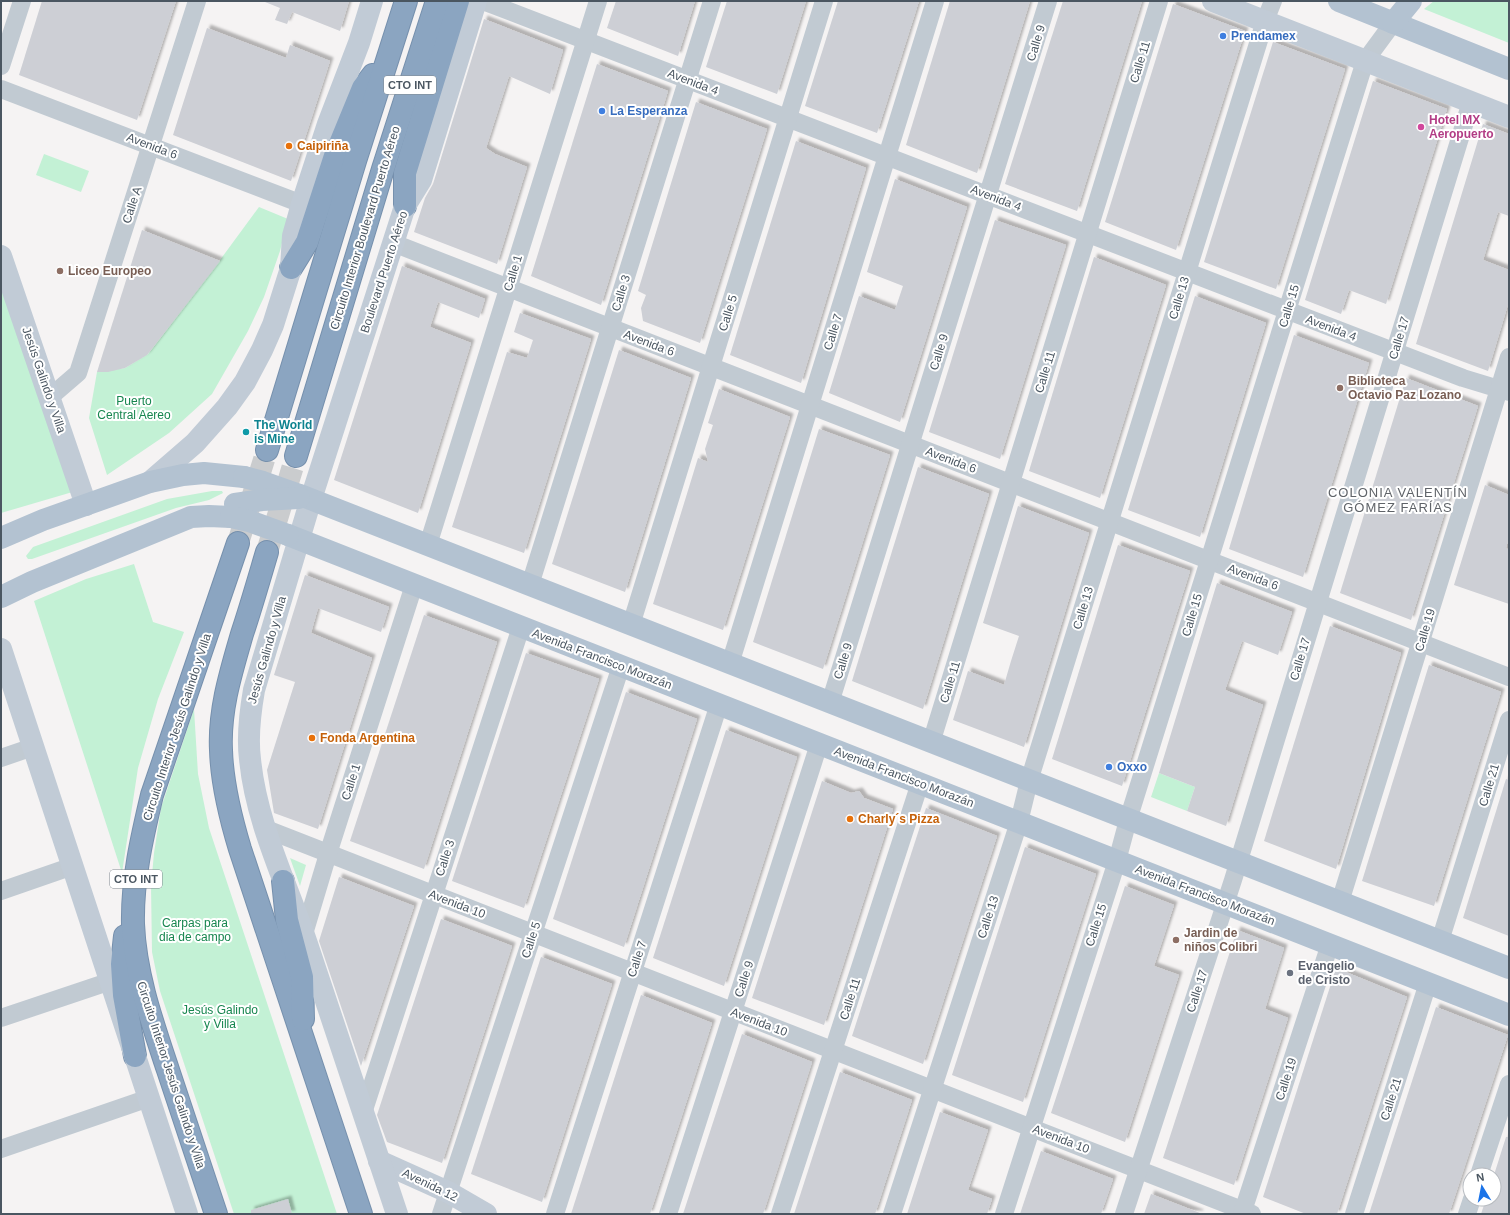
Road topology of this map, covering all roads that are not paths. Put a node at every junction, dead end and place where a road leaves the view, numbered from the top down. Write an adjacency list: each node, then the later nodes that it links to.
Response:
1 (22, 1): 24 (street)
2 (197, 1): 31 (street, Calle A)
3 (372, 1): 34 (main road)
4 (406, 1): 22 (highway, CTO INT)
5 (437, 1): 52 (highway, Circuito Interior Boulevard Puerto Aéreo / CTO INT)
6 (458, 1): 35 (highway)
7 (476, 1): 35 (main road, Boulevard Puerto Aéreo / CTO INT)
8 (483, 1): 21 (street, Avenida 4)
9 (598, 1): 21 (street, Calle 1)
10 (712, 1): 26 (street, Calle 3)
11 (824, 1): 30 (street, Calle 5)
12 (935, 1): 32 (street, Calle 7)
13 (1048, 1): 33 (street, Calle 9)
14 (1159, 1): 36 (street, Calle 11)
15 (1213, 1): 19 (main road)
16 (1273, 1): 19 (street, Calle 13)
17 (1339, 1): 20 (main road)
18 (1411, 1): 20 (main road)
19 (1265, 21): 23 (main road); 40 (street, Calle 13)
20 (1393, 23): 23 (street, Calle 15); 25 (main road)
21 (586, 40): 26 (street, Avenida 4); 41 (street, Calle 1)
22 (389, 55): 39 (highway); 51 (highway, CTO INT)
23 (1364, 61): 28 (main road); 42 (street, Calle 15)
24 (1, 66)
25 (1509, 68)
26 (688, 80): 30 (street, Avenida 4); 43 (street, Calle 3)
27 (1, 89): 31 (street, Avenida 6)
28 (1471, 102): 29 (main road); 44 (street, Calle 17)
29 (1509, 117)
30 (788, 118): 32 (street, Avenida 4); 46 (street, Calle 5)
31 (151, 146): 34 (street, Avenida 6); 48 (street, Calle A)
32 (887, 156): 33 (street, Avenida 4); 49 (street, Calle 7)
33 (988, 195): 36 (street, Avenida 4); 50 (street, Calle 9)
34 (302, 204): 39 (main road)
35 (405, 206): 37 (main road, Boulevard Puerto Aéreo / CTO INT)
36 (1087, 234): 40 (street, Avenida 4); 54 (street, Calle 11)
37 (393, 243): 41 (street, Avenida 6); 55 (main road, Boulevard Puerto Aéreo / CTO INT)
38 (1, 256): 48 (main road, Jesús Galindo y Villa)
39 (291, 268): 53 (main road)
40 (1187, 272): 42 (street, Avenida 4); 58 (street, Calle 13)
41 (508, 288): 43 (street, Avenida 6); 62 (street, Calle 1)
42 (1287, 311): 44 (street, Avenida 4); 64 (street, Calle 15)
43 (610, 328): 46 (street, Avenida 6); 66 (street, Calle 3)
44 (1394, 352): 47 (street, Avenida 4); 68 (street, Calle 17)
45 (1507, 364): 47 (street, Calle 19)
46 (711, 367): 49 (street, Avenida 6); 69 (street, Calle 5)
47 (1504, 390): 71 (street, Calle 19)
48 (49, 398): 56 (main road, Jesús Galindo y Villa)
49 (810, 405): 50 (street, Avenida 6); 73 (street, Calle 7)
50 (910, 444): 54 (street, Avenida 6); 76 (street, Calle 9)
51 (267, 450)
52 (296, 456)
53 (150, 482): 55 (main road, bridge); 56 (main road)
54 (1011, 483): 58 (street, Avenida 6); 79 (street, Calle 11)
55 (303, 497): 57 (main road, bridge); 59 (main road, Jesús Galindo y Villa / CTO INT); 62 (main road)
56 (86, 505): 60 (main road)
57 (233, 511): 59 (main road, Avenida Francisco Morazán, bridge); 67 (main road)
58 (1110, 522): 64 (street, Avenida 6); 83 (street, Calle 13)
59 (294, 537): 65 (main road, Avenida Francisco Morazán); 87 (main road, Jesús Galindo y Villa / CTO INT)
60 (1, 538)
61 (238, 543): 93 (highway, Circuito Interior Jesús Galindo y Villa / CTO INT)
62 (428, 545): 66 (main road)
63 (267, 552): 109 (highway)
64 (1209, 560): 68 (street, Avenida 6); 85 (street, Calle 15)
65 (414, 585): 70 (main road, Avenida Francisco Morazán); 88 (street, Calle 1)
66 (530, 585): 69 (main road)
67 (1, 597)
68 (1318, 602): 71 (street, Avenida 6); 90 (street, Calle 17)
69 (631, 625): 73 (main road)
70 (520, 626): 74 (main road, Avenida Francisco Morazán); 95 (street, Calle 3)
71 (1421, 642): 75 (street, Avenida 6); 96 (street, Calle 19)
72 (1, 649): 81 (main road)
73 (730, 664): 76 (main road)
74 (621, 666): 77 (main road, Avenida Francisco Morazán); 98 (street, Calle 5)
75 (1509, 677)
76 (830, 703): 79 (main road)
77 (719, 704): 80 (main road, Avenida Francisco Morazán); 103 (street, Calle 7)
78 (1509, 720): 100 (street, Calle 21)
79 (931, 743): 83 (main road)
80 (820, 744): 84 (main road, Avenida Francisco Morazán); 106 (street, Calle 9)
81 (34, 747): 82 (street); 91 (main road)
82 (1, 758)
83 (1029, 781): 85 (main road); 86 (street, Calle 13)
84 (920, 783): 86 (main road, Avenida Francisco Morazán); 110 (street, Calle 11)
85 (1128, 820): 89 (street, Calle 15); 90 (main road)
86 (1018, 822): 89 (main road, Avenida Francisco Morazán); 113 (street, Calle 13)
87 (266, 829): 88 (street, Avenida 10); 92 (main road, Jesús Galindo y Villa / CTO INT)
88 (328, 854): 95 (street, Avenida 10); 99 (street, Calle 1)
89 (1117, 861): 97 (main road, Avenida Francisco Morazán); 116 (street, Calle 15)
90 (1238, 862): 96 (main road); 97 (street, Calle 17)
91 (73, 866): 94 (street); 104 (main road)
92 (283, 881): 99 (main road, Jesús Galindo y Villa / CTO INT); 109 (highway)
93 (135, 882): 111 (highway); 125 (highway, Circuito Interior Jesús Galindo y Villa / CTO INT)
94 (1, 891)
95 (433, 895): 98 (street, Avenida 10); 115 (street, Calle 3)
96 (1340, 902): 100 (main road)
97 (1225, 903): 101 (main road, Avenida Francisco Morazán); 120 (street, Calle 17)
98 (533, 933): 103 (street, Avenida 10); 121 (street, Calle 5)
99 (304, 934): 115 (main road, Jesús Galindo y Villa / CTO INT)
100 (1440, 942): 102 (main road)
101 (1330, 944): 105 (main road, Avenida Francisco Morazán); 123 (street, Calle 19)
102 (1509, 968)
103 (633, 972): 106 (street, Avenida 10); 128 (street, Calle 7)
104 (111, 981): 108 (street); 111 (main road)
105 (1428, 983): 107 (main road, Avenida Francisco Morazán); 134 (street, Calle 21)
106 (733, 1012): 110 (street, Avenida 10); 129 (street, Calle 9)
107 (1509, 1015)
108 (1, 1018)
109 (303, 1038): 126 (highway)
110 (833, 1051): 113 (street, Avenida 10); 130 (street, Calle 11)
111 (135, 1056): 114 (main road)
112 (1509, 1084): 118 (street)
113 (932, 1089): 116 (street, Avenida 10); 131 (street, Calle 13)
114 (149, 1098): 117 (street); 124 (main road)
115 (364, 1113): 119 (main road, Jesús Galindo y Villa / CTO INT)
116 (1031, 1128): 120 (street, Avenida 10); 132 (street, Calle 15)
117 (1, 1149)
118 (1482, 1167)
119 (382, 1170): 121 (main road, Avenida 12); 127 (main road, Jesús Galindo y Villa / CTO INT)
120 (1139, 1170): 123 (street, Avenida 10); 133 (street, Calle 17)
121 (444, 1204): 122 (main road, Avenida 12)
122 (483, 1213)
123 (1246, 1213)
124 (187, 1214)
125 (216, 1214)
126 (361, 1214)
127 (397, 1214)
128 (555, 1214)
129 (668, 1214)
130 (780, 1214)
131 (892, 1214)
132 (1004, 1214)
133 (1124, 1214)
134 (1354, 1214)

